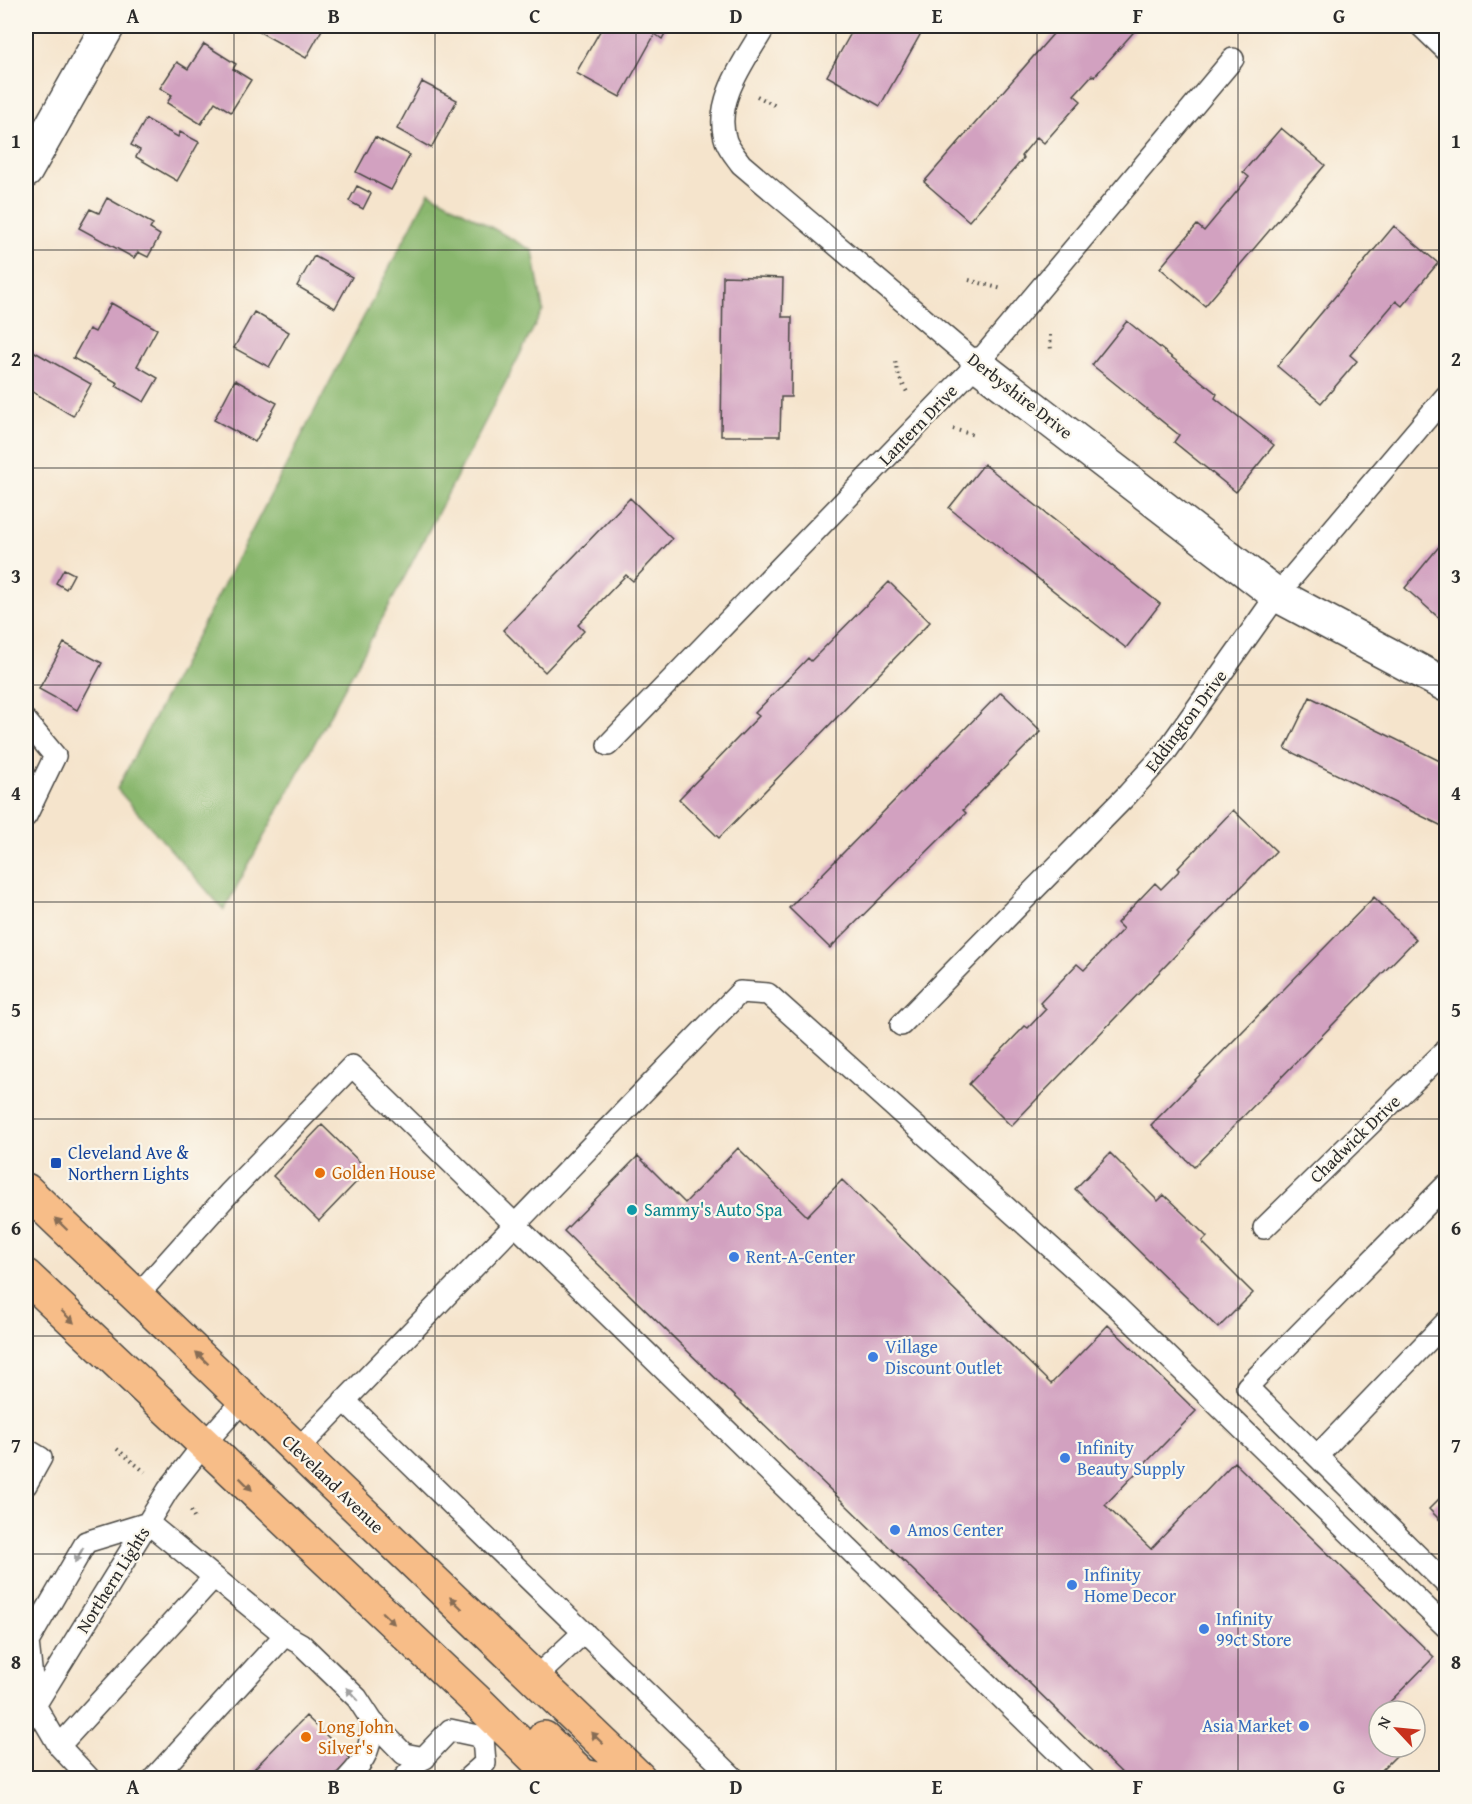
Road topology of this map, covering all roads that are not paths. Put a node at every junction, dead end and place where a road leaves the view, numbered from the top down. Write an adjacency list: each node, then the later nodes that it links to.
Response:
1 (108, 26): 6 (street)
2 (765, 26): 7 (lane, Derbyshire Drive)
3 (1421, 26): 4 (lane)
4 (1446, 50)
5 (1233, 59): 7 (lane, Lantern Drive)
6 (26, 171)
7 (977, 364): 9 (street, Derbyshire Drive); 12 (lane, Lantern Drive)
8 (1446, 396): 9 (lane, Eddington Drive)
9 (1277, 595): 10 (street, Derbyshire Drive); 14 (lane, Eddington Drive)
10 (1446, 686)
11 (26, 721): 13 (lane)
12 (608, 746)
13 (26, 816)
14 (901, 1025)
15 (1446, 1050): 19 (lane, Chadwick Drive)
16 (1446, 1185): 28 (lane)
17 (26, 1190): 21 (main road, Cleveland Avenue, one-way to 17)
18 (514, 1224): 21 (lane); 24 (lane); 33 (lane); 51 (lane)
19 (1264, 1228)
20 (26, 1276): 25 (main road, one-way to 25)
21 (137, 1296): 23 (main road, Cleveland Avenue, one-way to 21)
22 (1446, 1322): 28 (lane)
23 (244, 1399): 25 (lane, Northern Lights); 27 (main road, Cleveland Avenue)
24 (344, 1400): 27 (lane); 34 (lane)
25 (205, 1443): 30 (lane, Northern Lights); 39 (main road, one-way to 39)
26 (26, 1449): 29 (lane)
27 (298, 1449): 36 (main road, Cleveland Avenue, one-way to 27)
28 (1317, 1456): 32 (lane)
29 (26, 1485)
30 (148, 1523): 31 (lane); 37 (lane, Northern Lights); 37 (lane, one-way to 37)
31 (214, 1577): 35 (lane); 40 (lane)
32 (1446, 1584)
33 (1446, 1627)
34 (584, 1632): 36 (lane); 50 (lane)
35 (285, 1635): 38 (lane, one-way to 35); 43 (lane)
36 (535, 1678): 49 (main road, Cleveland Avenue, one-way to 36)
37 (30, 1713): 40 (lane)
38 (372, 1722): 41 (lane); 44 (lane)
39 (490, 1730): 41 (lane); 46 (lane); 47 (main road); 48 (main road)
40 (59, 1746): 42 (lane)
41 (425, 1758): 45 (lane)
42 (89, 1779)
43 (154, 1779)
44 (348, 1779)
45 (404, 1779)
46 (468, 1779)
47 (555, 1779)
48 (593, 1779)
49 (639, 1779)
50 (734, 1779)
51 (1084, 1779)

